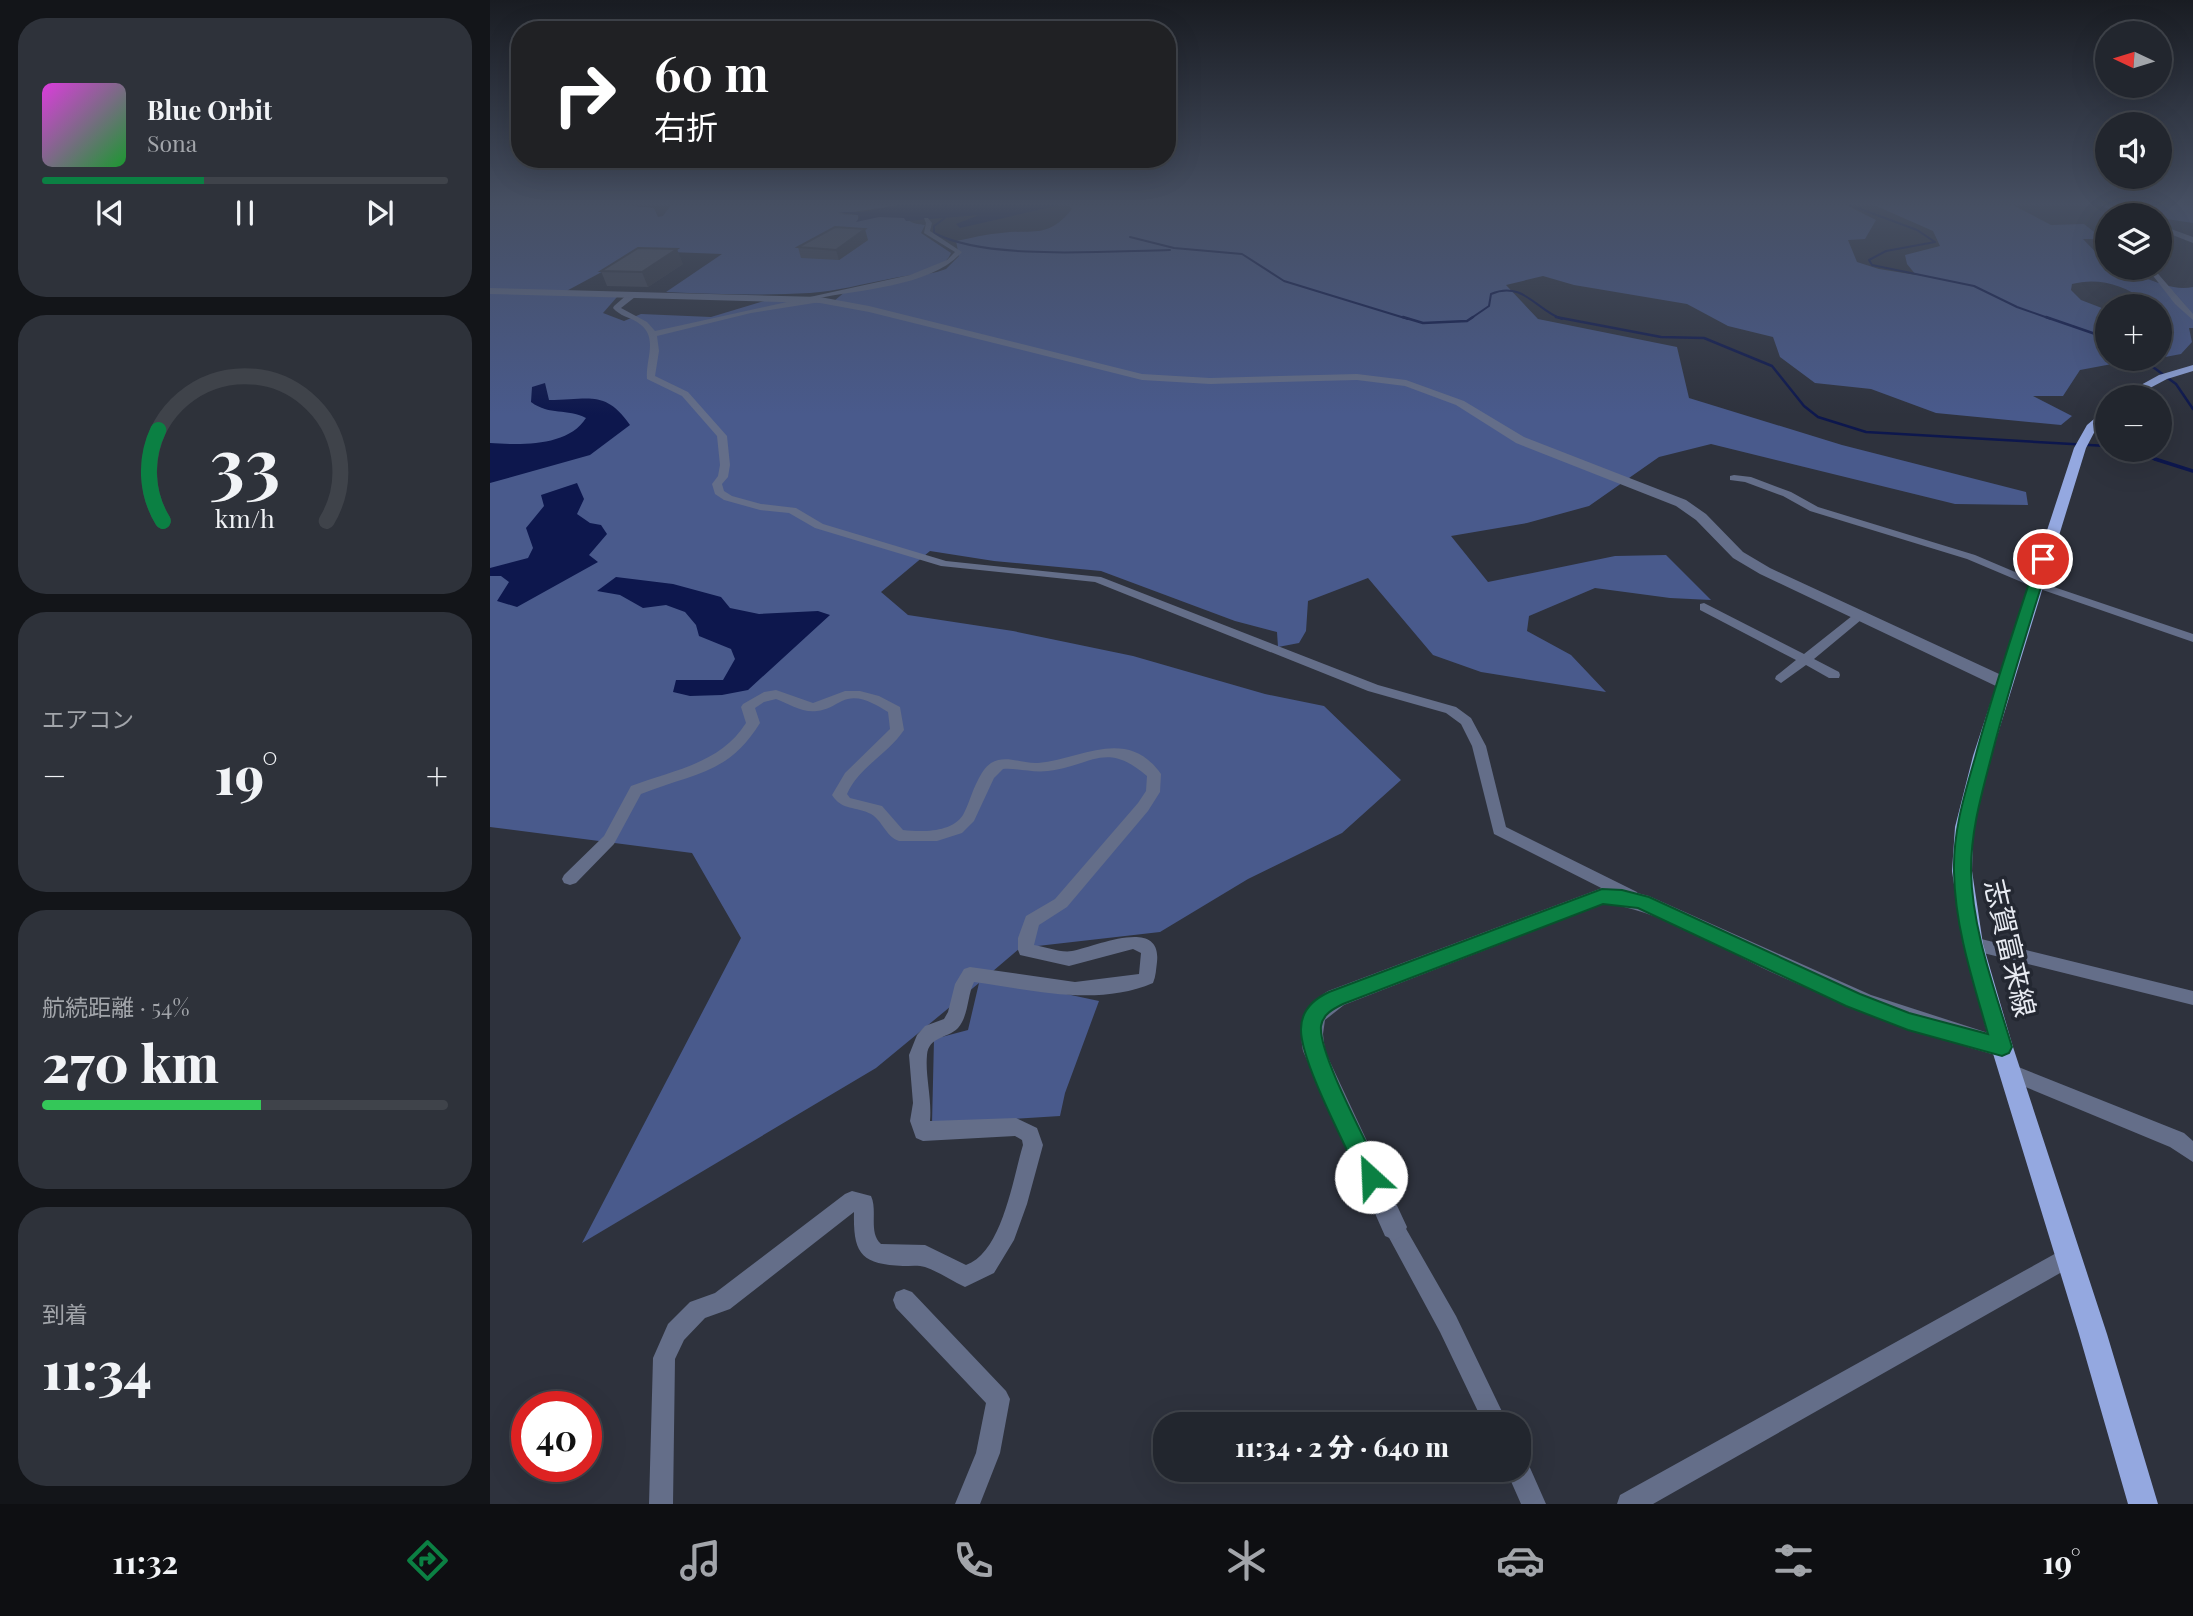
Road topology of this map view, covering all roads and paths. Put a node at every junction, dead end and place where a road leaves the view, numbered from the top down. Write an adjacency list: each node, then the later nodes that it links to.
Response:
1 (919, 275): 5 (street)
2 (2161, 280): 7 (street)
3 (490, 291): 4 (street)
4 (632, 295): 5 (street); 8 (street)
5 (805, 299): 6 (street)
6 (820, 300): 8 (street); 15 (street)
7 (2193, 318)
8 (654, 334): 22 (street)
9 (2193, 368): 10 (main road)
10 (2148, 385)
11 (2095, 423): 13 (main road, 志賀富来線)
12 (1734, 478): 13 (street)
13 (2035, 584): 16 (street); 20 (main road, 志賀富来線)
14 (1704, 607): 17 (street)
15 (1861, 615): 17 (street); 20 (street)
16 (2193, 638)
17 (1807, 660): 18 (street); 19 (street)
18 (1834, 675)
19 (1781, 678)
20 (2001, 691): 23 (main road, 志賀富来線)
21 (570, 879): 33 (street)
22 (1642, 902): 25 (street); 28 (street)
23 (1973, 944): 24 (street); 25 (main road, 志賀富来線)
24 (2193, 998)
25 (2002, 1047): 26 (main road, 志賀富来線)
26 (2011, 1072): 27 (street); 29 (main road, 志賀富来線)
27 (2193, 1153)
28 (1394, 1227): 31 (street)
29 (2069, 1256): 36 (street); 37 (main road, 志賀富来線)
30 (904, 1300): 34 (street)
31 (1490, 1412)
32 (1524, 1482): 35 (street)
33 (661, 1504)
34 (967, 1504)
35 (1534, 1504)
36 (1629, 1504)
37 (2143, 1504)

